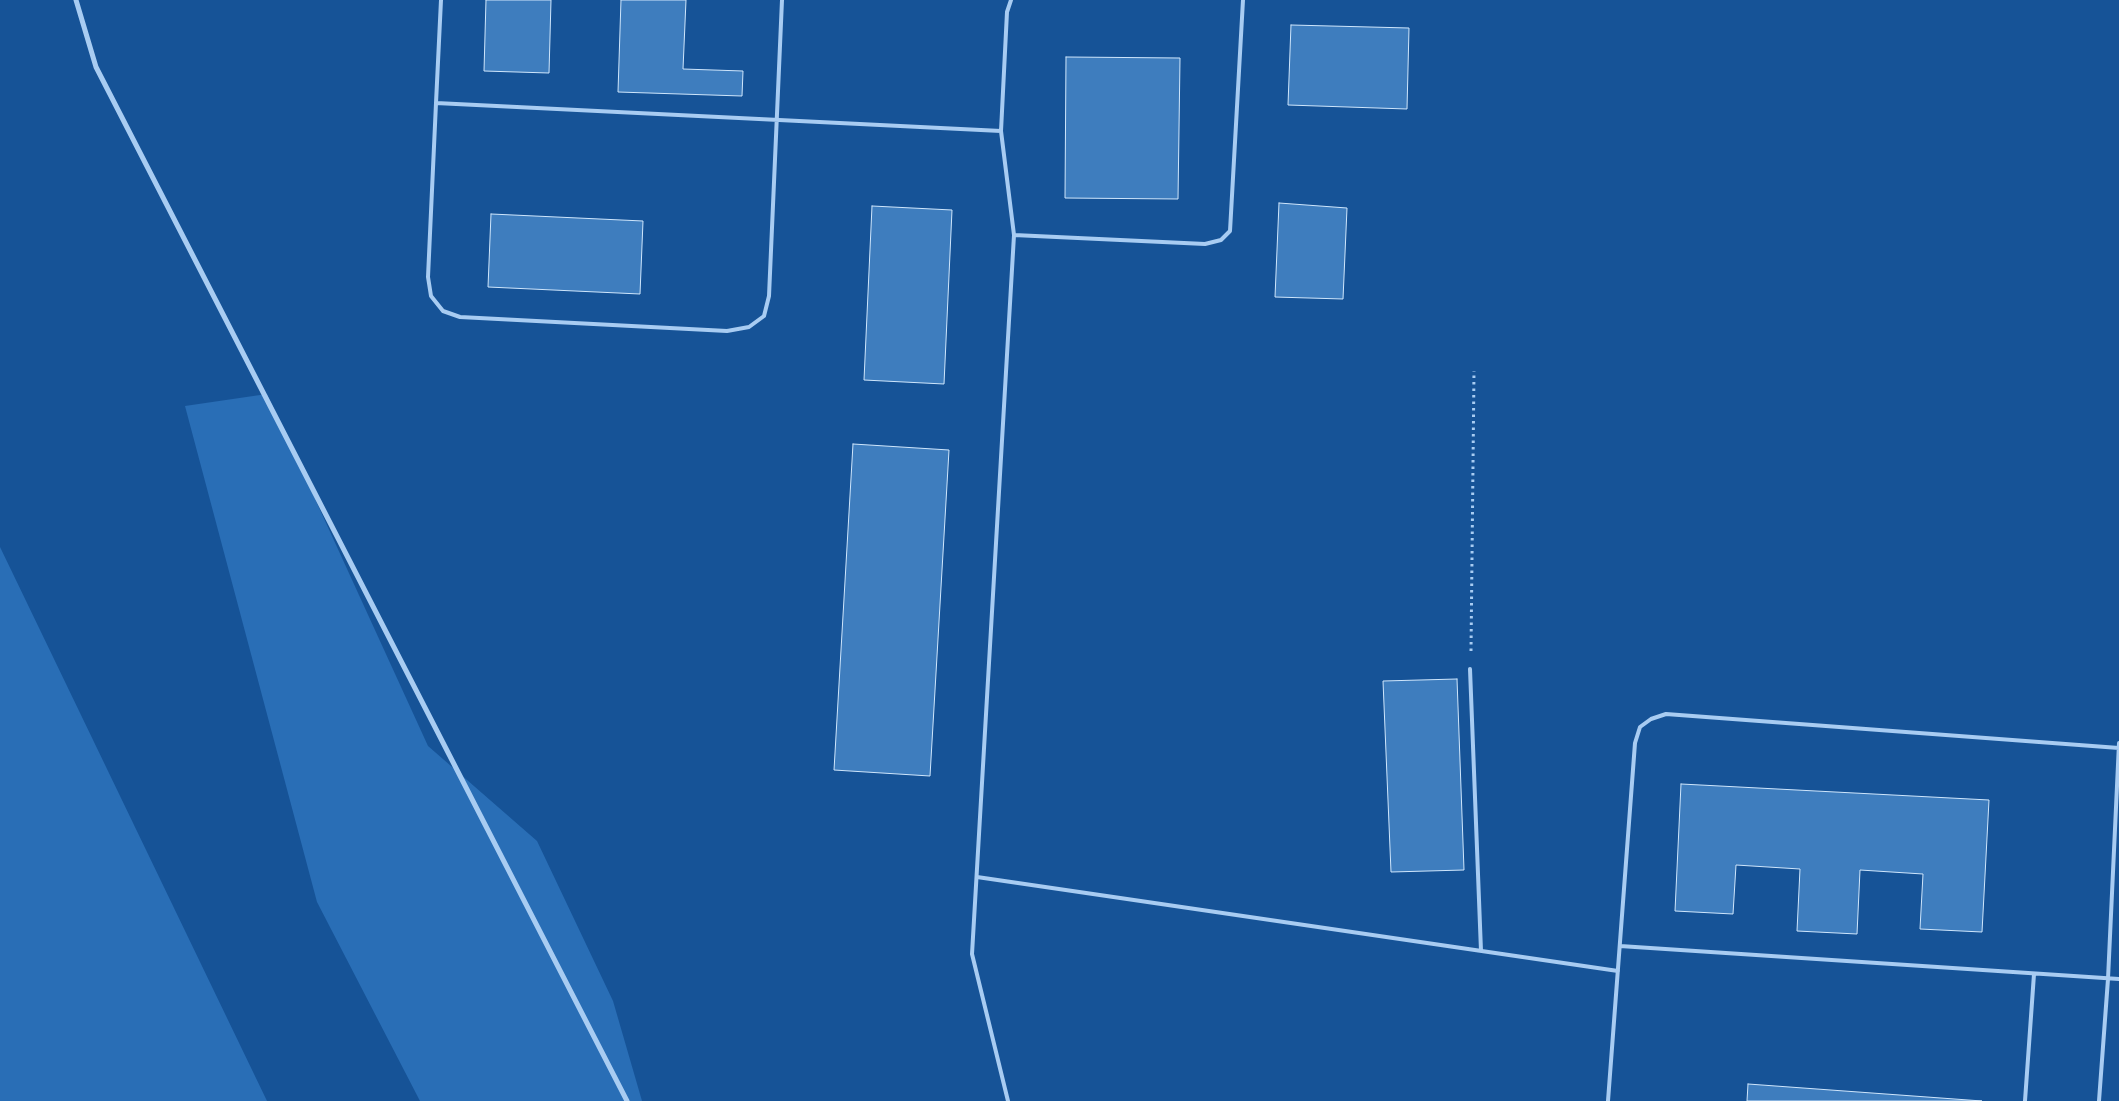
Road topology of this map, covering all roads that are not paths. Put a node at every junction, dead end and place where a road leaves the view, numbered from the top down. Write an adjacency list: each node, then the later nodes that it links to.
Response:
1 (76, 0): 20 (street)
2 (441, 0): 6 (lane)
3 (782, 0): 7 (lane)
4 (1011, 0): 8 (lane)
5 (1243, 0): 9 (lane)
6 (436, 103): 7 (lane); 7 (lane)
7 (777, 120): 8 (lane)
8 (1001, 130): 9 (lane)
9 (1014, 235): 13 (lane)
10 (1470, 669): 15 (lane)
11 (2119, 743): 12 (lane)
12 (2119, 748): 14 (lane); 18 (lane)
13 (976, 877): 15 (lane); 21 (lane)
14 (1620, 946): 16 (lane); 17 (lane)
15 (1481, 951): 16 (lane)
16 (1618, 971): 22 (lane)
17 (2034, 974): 18 (lane); 23 (lane)
18 (2108, 979): 19 (lane); 24 (lane)
19 (2119, 979)
20 (627, 1101)
21 (1008, 1101)
22 (1608, 1101)
23 (2025, 1101)
24 (2099, 1101)

